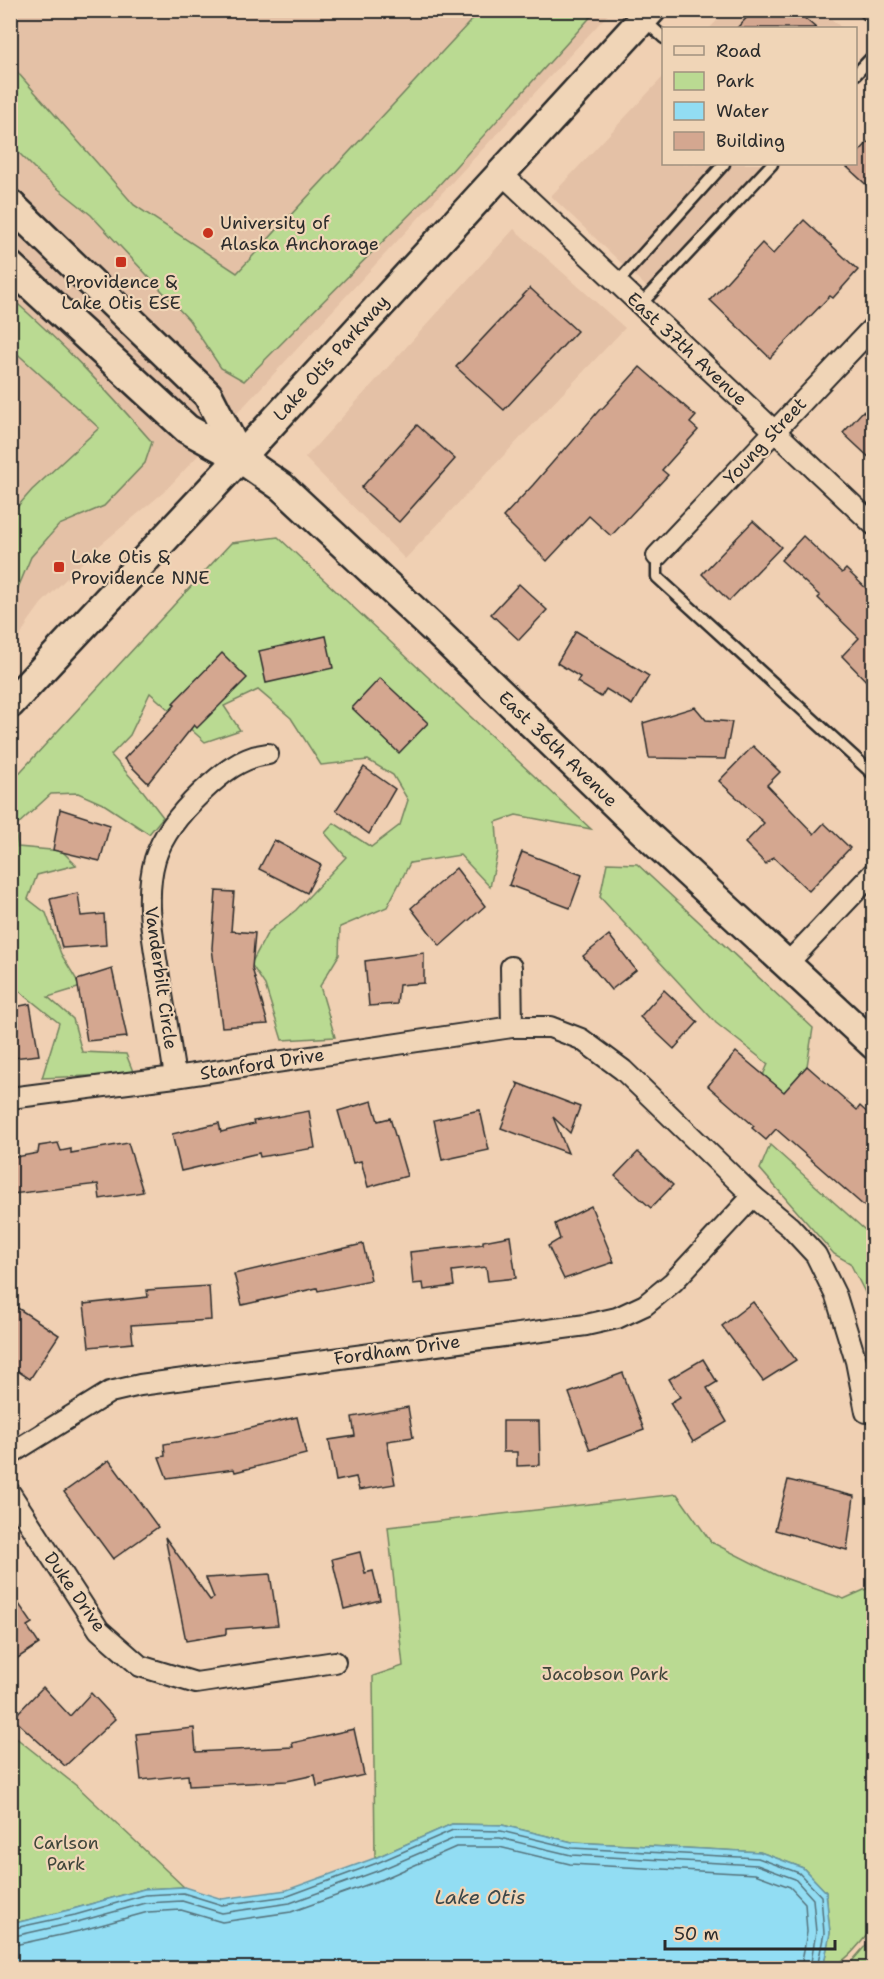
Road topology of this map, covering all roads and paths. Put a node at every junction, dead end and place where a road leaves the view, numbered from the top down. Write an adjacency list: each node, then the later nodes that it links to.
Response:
1 (653, 23): 6 (main road, Lake Otis Parkway)
2 (873, 55): 3 (lane)
3 (857, 72)
4 (723, 165): 9 (lane)
5 (771, 165): 10 (lane)
6 (501, 173): 9 (street, East 37th Avenue); 13 (main road, Lake Otis Parkway)
7 (10, 204): 13 (main road)
8 (10, 266): 13 (main road, East 36th Avenue)
9 (617, 283): 10 (street, East 37th Avenue)
10 (640, 305): 12 (street, East 37th Avenue)
11 (873, 326): 12 (street, Young Street)
12 (773, 431): 14 (street, East 37th Avenue); 15 (street, Young Street)
13 (240, 458): 16 (main road, Lake Otis Parkway); 20 (main road, East 36th Avenue)
14 (873, 525)
15 (657, 556): 18 (lane)
16 (10, 704)
17 (268, 754): 24 (street, Vanderbilt Circle)
18 (873, 775)
19 (873, 872): 20 (street)
20 (787, 964): 23 (main road, East 36th Avenue)
21 (511, 967): 22 (street)
22 (512, 1027): 24 (street, Stanford Drive); 26 (street, Stanford Drive)
23 (873, 1045)
24 (175, 1077): 25 (street, Stanford Drive)
25 (10, 1098)
26 (753, 1196): 27 (street, Stanford Drive); 28 (street, Fordham Drive)
27 (866, 1412)
28 (10, 1454)
29 (10, 1493): 30 (street, Duke Drive)
30 (335, 1662)

